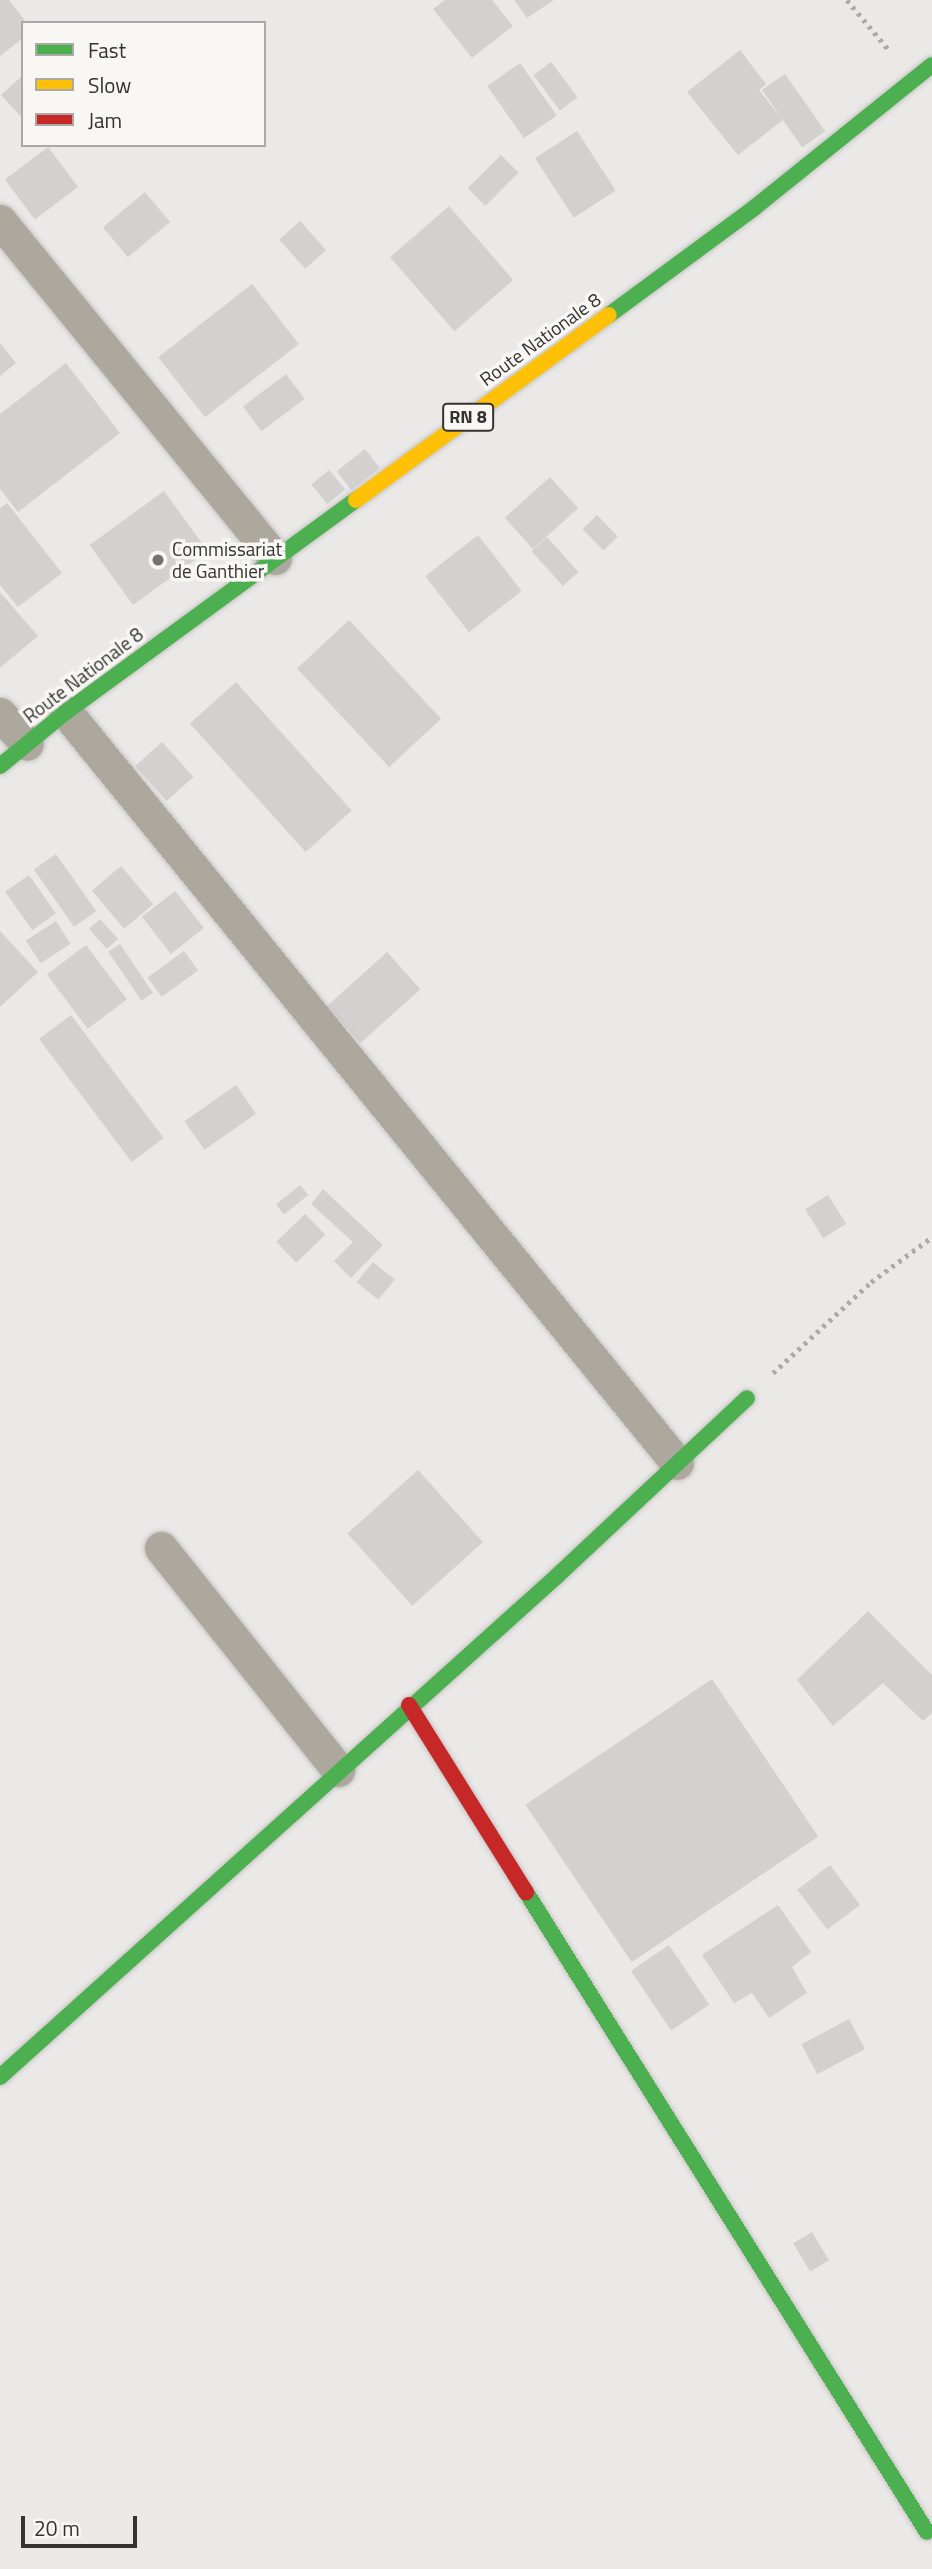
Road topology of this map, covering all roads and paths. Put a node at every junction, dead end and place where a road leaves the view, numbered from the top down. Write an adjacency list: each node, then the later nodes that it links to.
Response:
1 (847, 0): 3 (path)
2 (932, 65): 3 (street, Route Nationale 8 / RN 8)
3 (914, 79): 5 (street, Route Nationale 8 / RN 8)
4 (0, 221): 5 (street)
5 (275, 558): 6 (street, Route Nationale 8 / RN 8)
6 (66, 712): 8 (street, Route Nationale 8 / RN 8); 12 (street)
7 (0, 714): 8 (street)
8 (27, 744): 9 (street, Route Nationale 8 / RN 8)
9 (0, 766)
10 (932, 1237): 11 (path)
11 (747, 1398): 12 (street)
12 (677, 1463): 14 (street)
13 (161, 1548): 15 (street)
14 (409, 1705): 15 (street); 17 (street)
15 (338, 1770): 16 (street)
16 (0, 2077)
17 (927, 2532)

